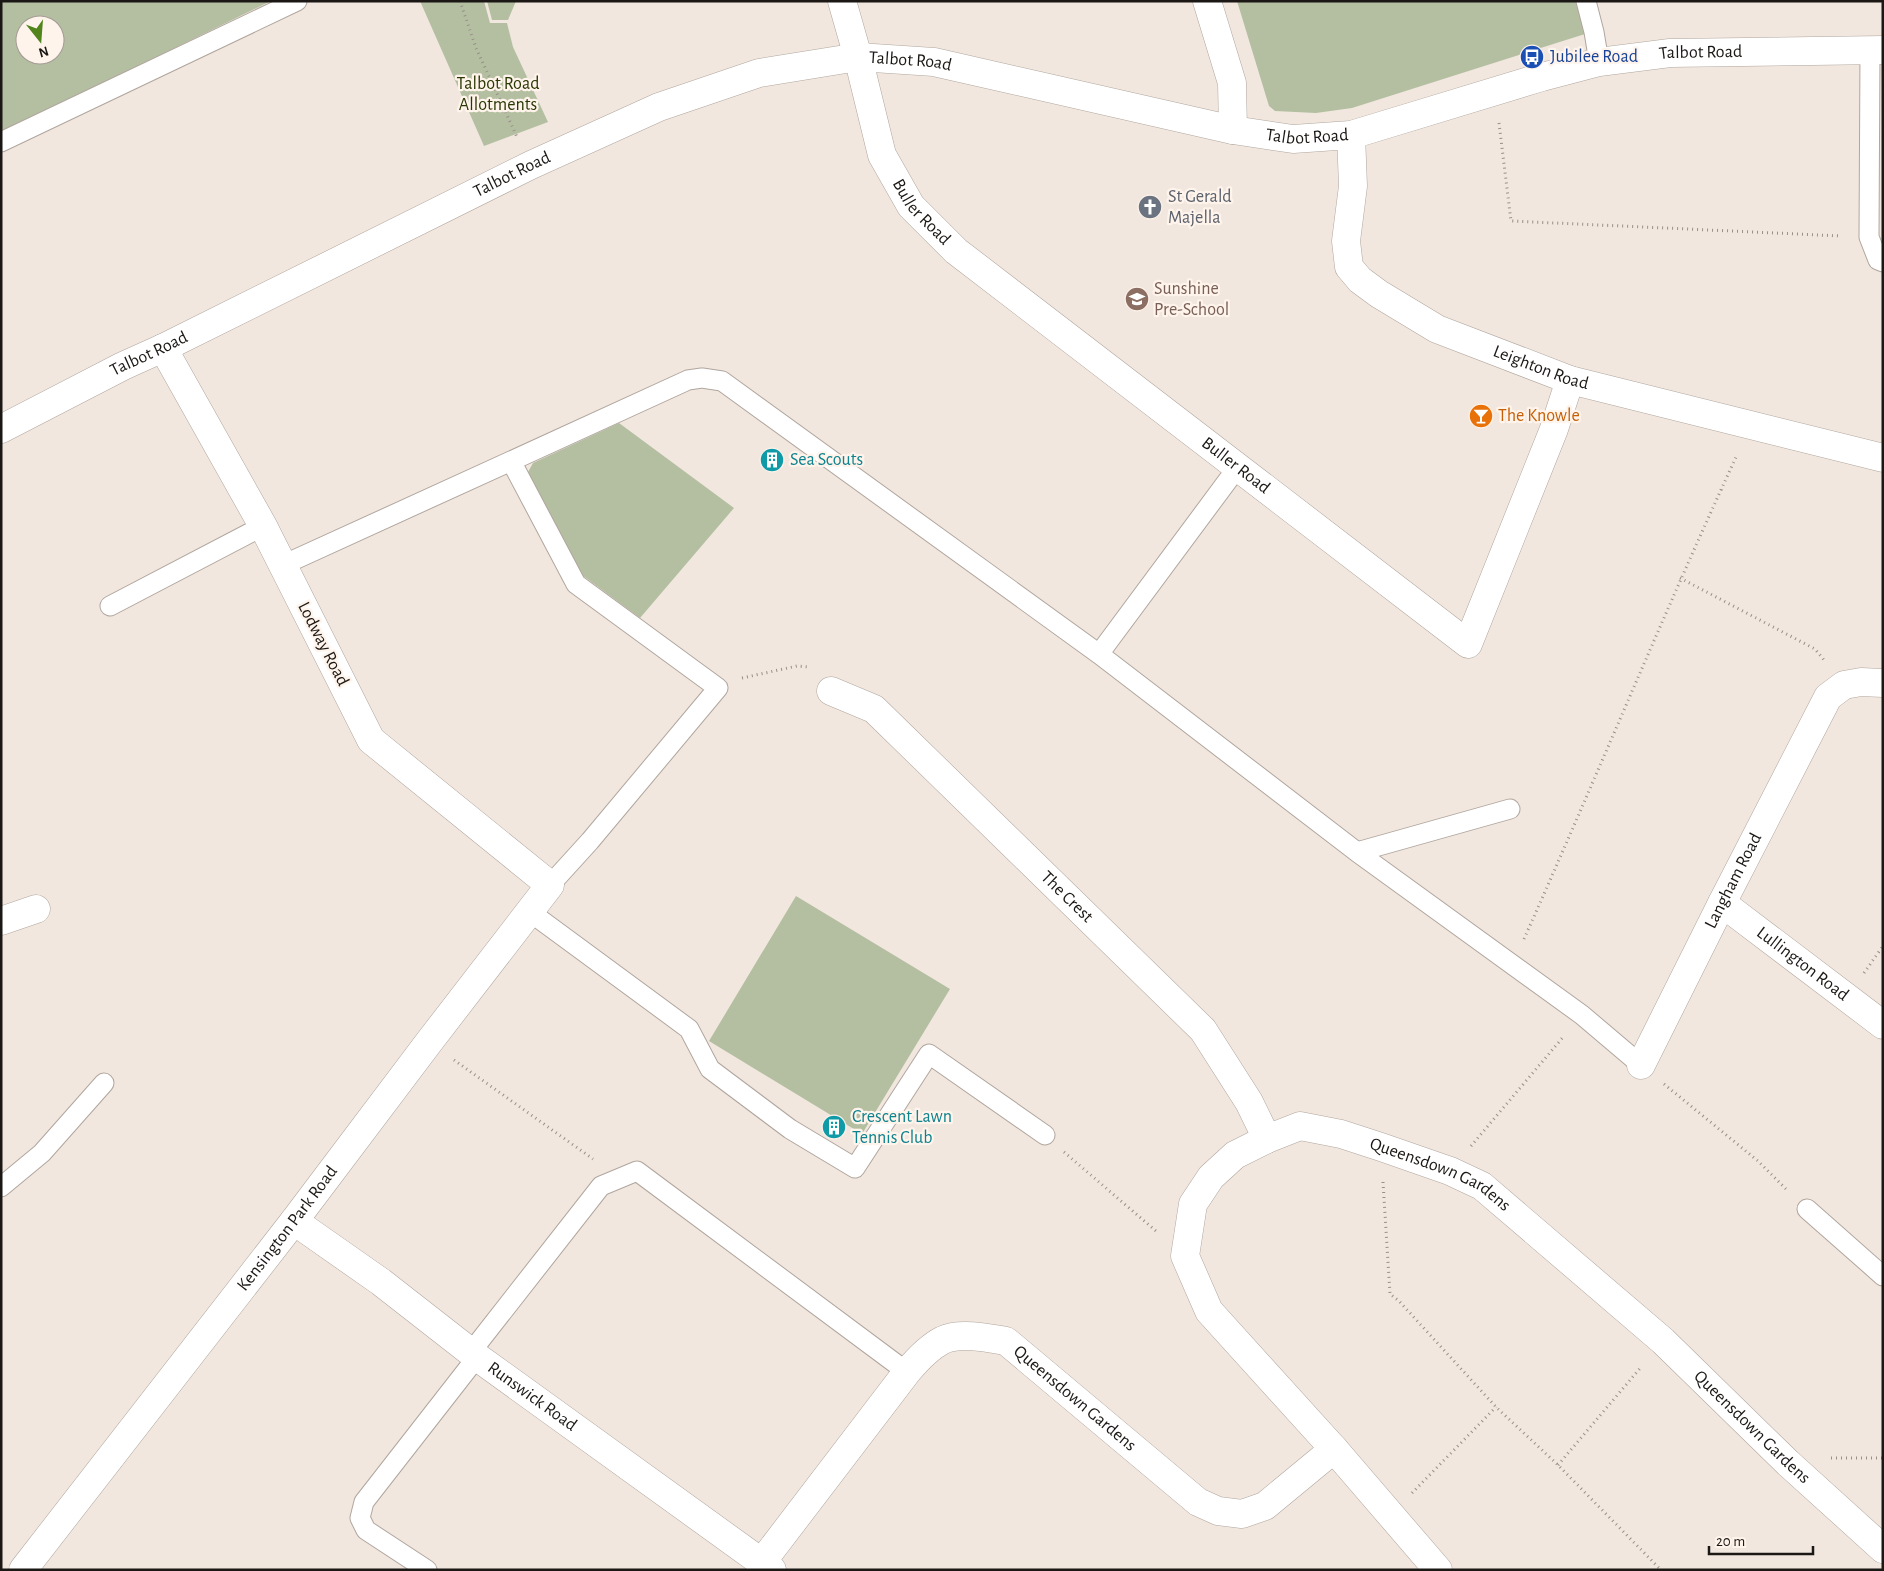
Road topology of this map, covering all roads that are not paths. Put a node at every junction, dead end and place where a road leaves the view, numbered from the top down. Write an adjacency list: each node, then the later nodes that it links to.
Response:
1 (297, 1): 10 (lane)
2 (842, 1): 6 (street, Buller Road)
3 (1207, 1): 8 (street)
4 (1586, 1): 7 (lane)
5 (1876, 50): 7 (street, Talbot Road); 11 (lane)
6 (858, 57): 8 (street, Talbot Road); 12 (street, Talbot Road); 17 (street, Buller Road)
7 (1599, 62): 9 (street, Talbot Road)
8 (1233, 130): 9 (street, Talbot Road)
9 (1351, 135): 13 (street, Leighton Road)
10 (1, 142)
11 (1883, 262)
12 (163, 348): 14 (street, Talbot Road); 18 (street, Lodway Road)
13 (1570, 380): 15 (street, Leighton Road); 17 (street, Buller Road)
14 (1, 429)
15 (1883, 458)
16 (511, 461): 19 (lane); 21 (lane); 26 (lane)
17 (1238, 468): 21 (lane)
18 (263, 526): 19 (street, Lodway Road); 20 (lane)
19 (287, 573): 26 (street, Lodway Road)
20 (110, 606)
21 (1099, 654): 25 (lane)
22 (1883, 683): 27 (street, Langham Road)
23 (832, 691): 35 (street, The Crest)
24 (1510, 809): 25 (lane)
25 (1358, 852): 32 (lane)
26 (550, 885): 29 (street, Kensington Park Road)
27 (1722, 903): 31 (street, Lullington Road); 32 (street, Langham Road)
28 (36, 909): 30 (street)
29 (530, 912): 34 (lane); 38 (street, Kensington Park Road)
30 (1, 921)
31 (1883, 1025)
32 (1641, 1065)
33 (104, 1083): 36 (lane)
34 (1045, 1135)
35 (1267, 1139): 42 (street, Queensdown Gardens); 43 (street, Queensdown Gardens)
36 (1, 1187)
37 (1807, 1209): 39 (lane)
38 (294, 1221): 40 (street, Runswick Road); 47 (street, Kensington Park Road)
39 (1883, 1276)
40 (474, 1354): 41 (lane); 45 (street, Runswick Road); 48 (lane)
41 (907, 1372): 42 (street, Queensdown Gardens); 45 (street, Queensdown Gardens)
42 (1334, 1449): 49 (street)
43 (1883, 1549)
44 (1, 1563): 46 (street)
45 (767, 1566)
46 (10, 1570)
47 (23, 1570)
48 (427, 1570)
49 (1438, 1570)

